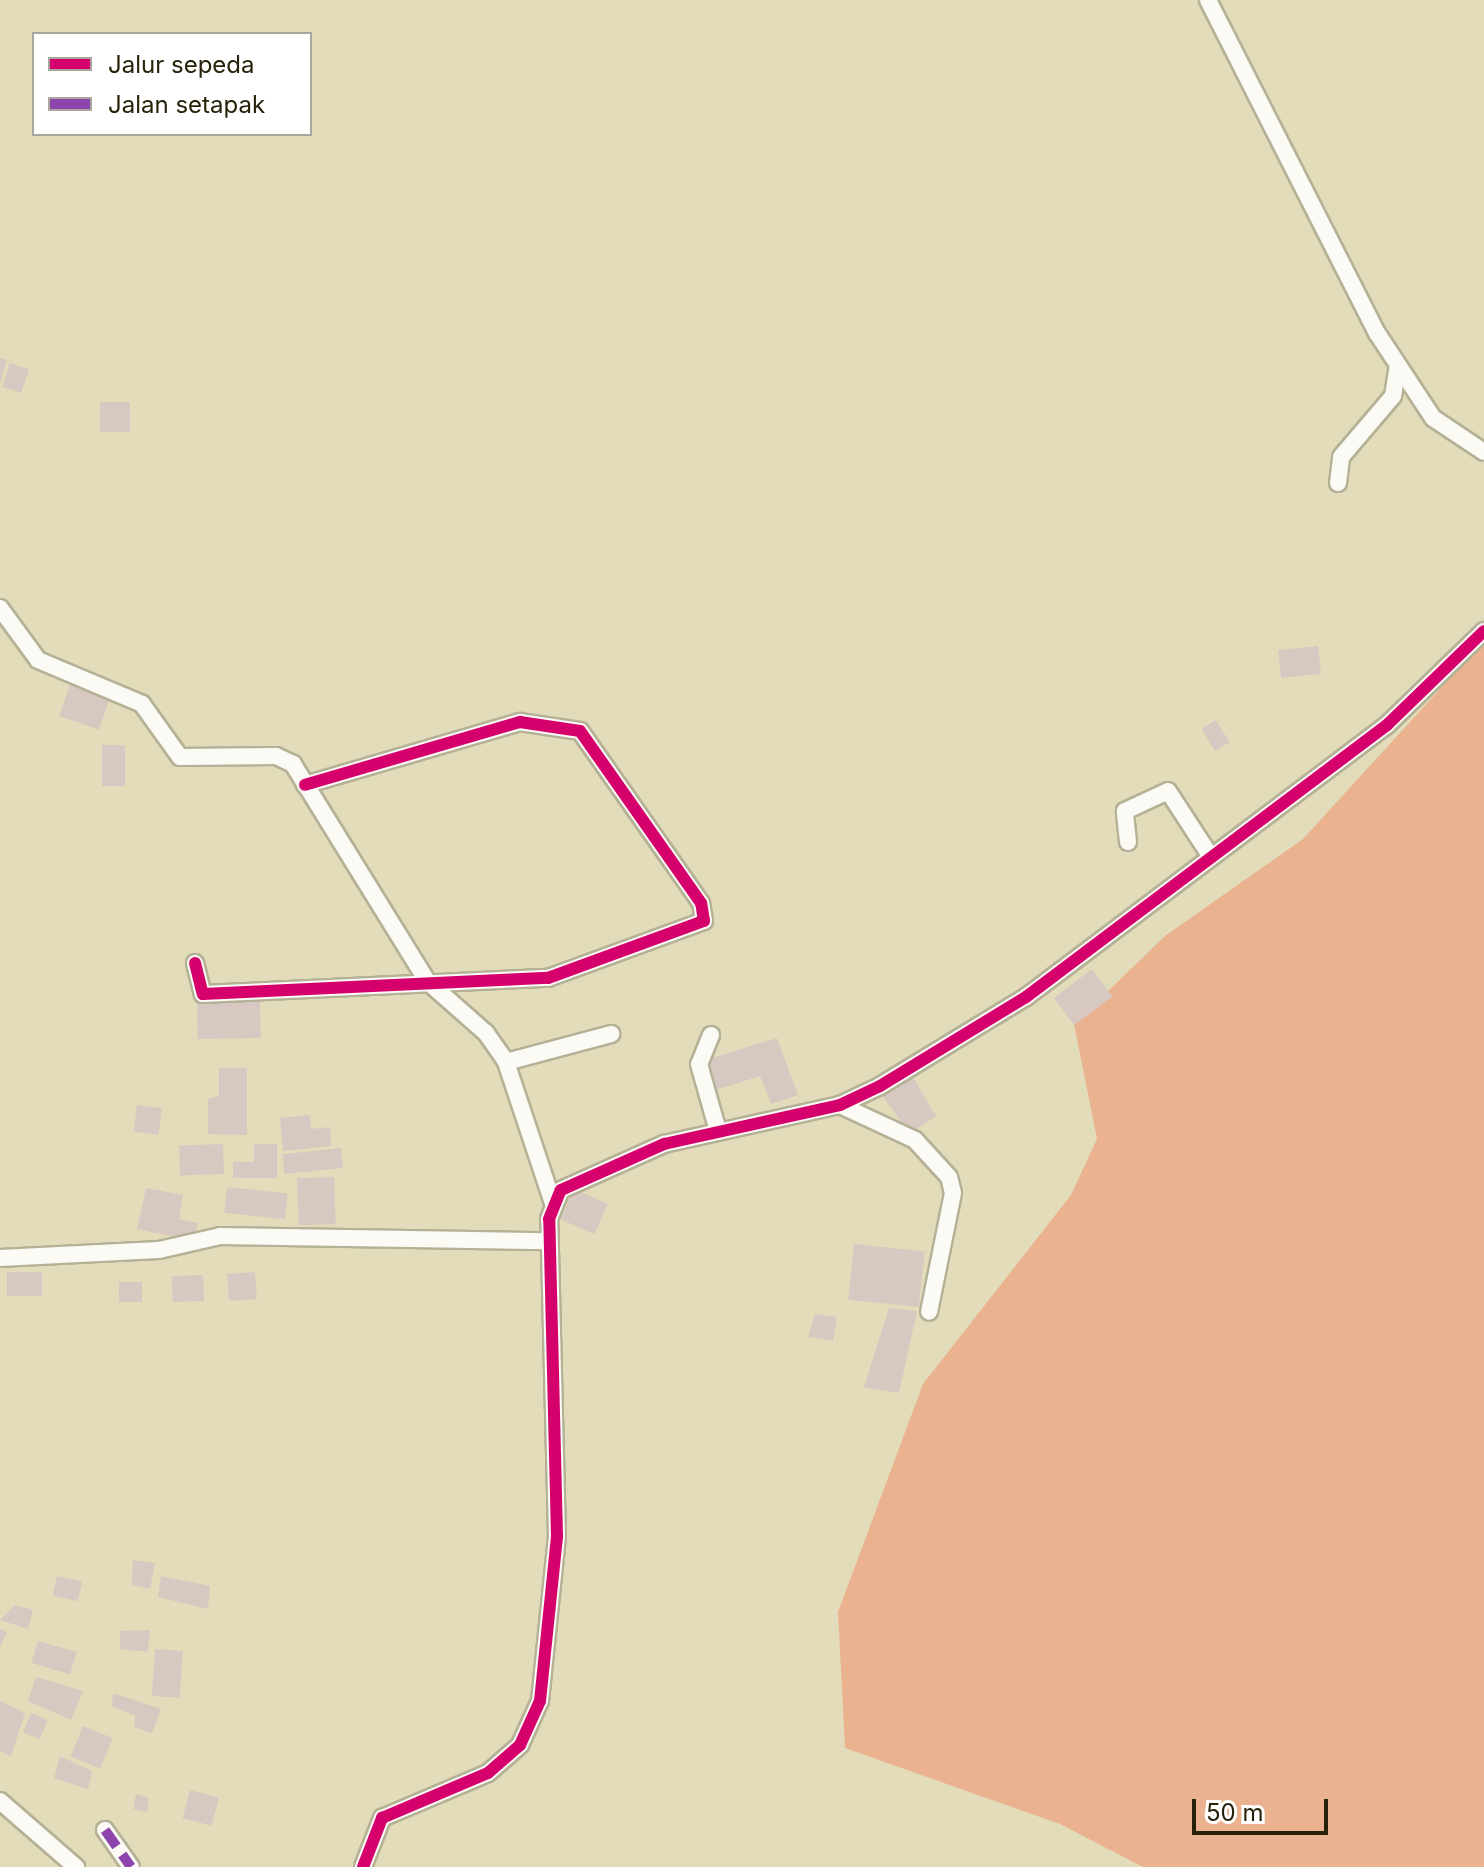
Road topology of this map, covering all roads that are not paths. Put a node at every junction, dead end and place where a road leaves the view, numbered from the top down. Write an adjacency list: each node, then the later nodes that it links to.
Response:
1 (1208, 0): 2 (street)
2 (1398, 365): 3 (street); 4 (street)
3 (1484, 452)
4 (1338, 483)
5 (0, 608): 7 (street)
6 (1484, 631): 9 (street)
7 (305, 785): 11 (street); 11 (street)
8 (1128, 842): 9 (street)
9 (1211, 857): 15 (street)
10 (195, 963): 11 (street)
11 (427, 981): 14 (street)
12 (611, 1034): 14 (street)
13 (711, 1035): 16 (street)
14 (506, 1062): 17 (street)
15 (840, 1105): 16 (street); 20 (street)
16 (718, 1131): 17 (street)
17 (553, 1203): 18 (street)
18 (549, 1241): 19 (street); 25 (street)
19 (0, 1258)
20 (929, 1312)
21 (0, 1801): 23 (street)
22 (105, 1830): 24 (street)
23 (76, 1867)
24 (131, 1867)
25 (363, 1867)

